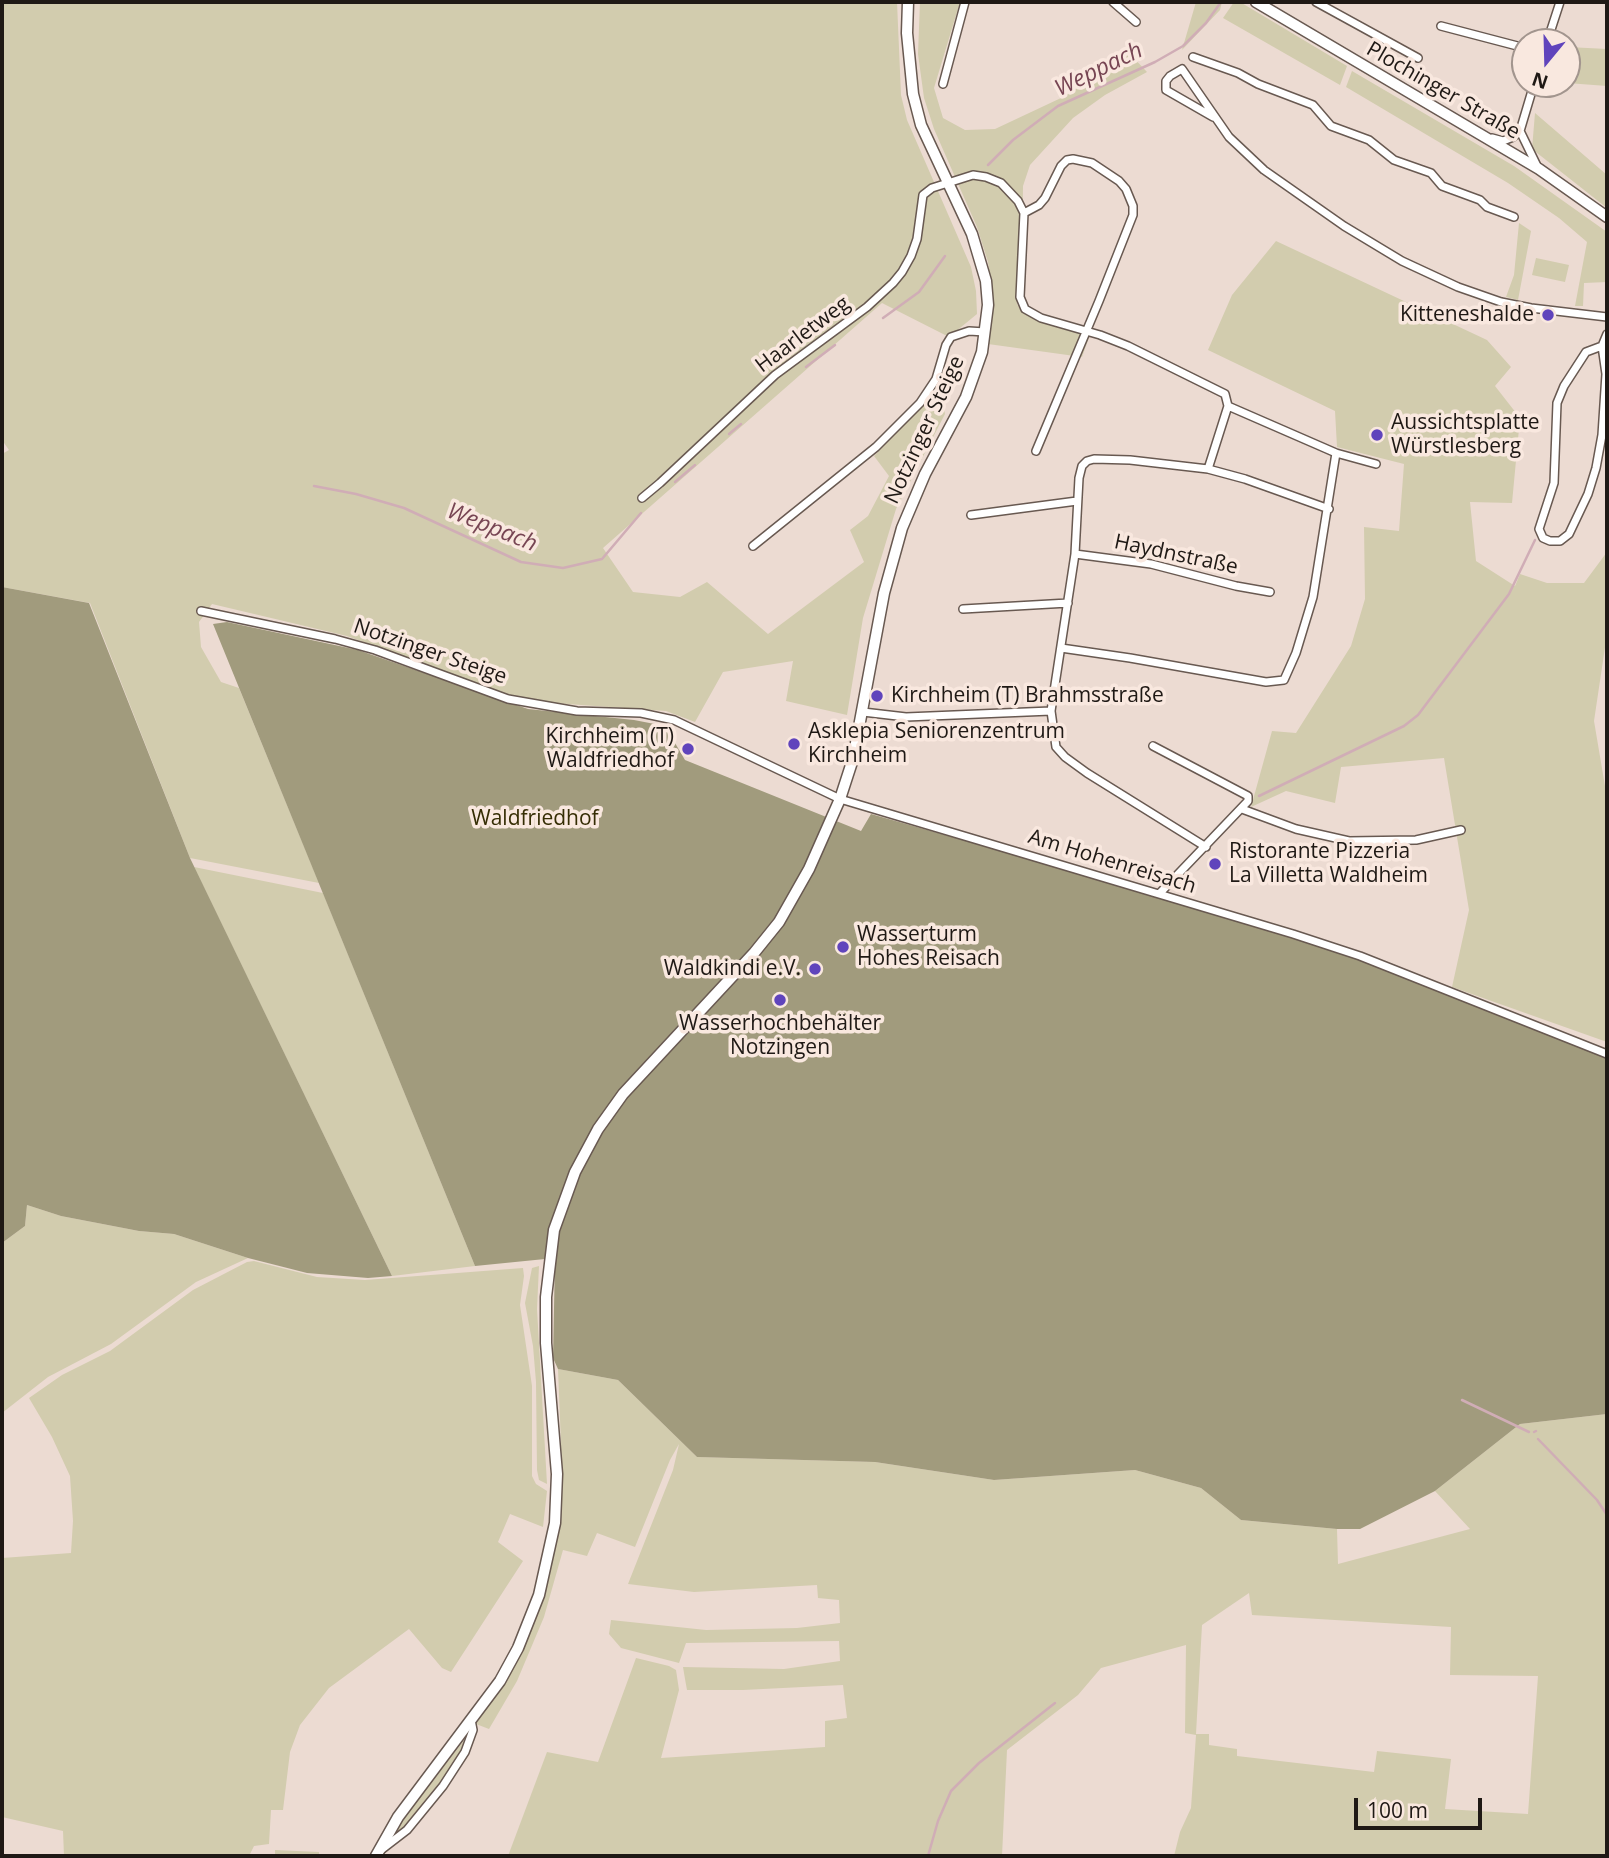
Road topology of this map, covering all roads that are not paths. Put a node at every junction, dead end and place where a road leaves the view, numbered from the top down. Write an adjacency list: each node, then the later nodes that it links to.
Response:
1 (908, 2): 19 (main road, Notzinger Steige)
2 (965, 2): 13 (street)
3 (1113, 2): 7 (street)
4 (1256, 2): 17 (main road, Plochinger Straße)
5 (1316, 2): 12 (street)
6 (1560, 2): 9 (street)
7 (1136, 22)
8 (1441, 26): 10 (street)
9 (1552, 28)
10 (1511, 44)
11 (1193, 57): 21 (street)
12 (1418, 58)
13 (943, 84)
14 (1530, 98): 16 (street)
15 (1213, 117): 15 (street); 23 (street)
16 (1520, 131): 17 (street); 18 (street)
17 (1480, 135): 18 (main road, Plochinger Straße)
18 (1539, 169): 22 (main road, Plochinger Straße)
19 (948, 183): 20 (street); 25 (main road, Notzinger Steige); 33 (street, Haarletweg)
20 (1024, 213): 24 (street); 24 (street)
21 (1514, 217)
22 (1607, 218)
23 (1607, 317)
24 (1087, 331): 28 (street); 29 (street)
25 (985, 332): 37 (street); 45 (main road, Notzinger Steige)
26 (1607, 334): 27 (street)
27 (1602, 346): 27 (street)
28 (1228, 406): 30 (street); 32 (street)
29 (1035, 451)
30 (1336, 453): 31 (street); 35 (street)
31 (1377, 464)
32 (1208, 469): 34 (street); 35 (street)
33 (642, 498)
34 (1077, 501): 36 (street); 38 (street)
35 (1329, 509): 43 (street)
36 (971, 515)
37 (753, 546)
38 (1074, 554): 39 (street, Haydnstraße); 40 (street)
39 (1270, 592)
40 (1068, 603): 41 (street); 43 (street)
41 (963, 609)
42 (201, 611): 47 (street, Notzinger Steige)
43 (1061, 648): 44 (street)
44 (1051, 711): 45 (street); 50 (street)
45 (863, 712): 47 (main road, Notzinger Steige)
46 (1153, 746): 48 (street)
47 (840, 799): 51 (street, Am Hohenreisach); 53 (main road, Notzinger Steige)
48 (1242, 809): 49 (street); 50 (street)
49 (1461, 830)
50 (1206, 847): 51 (street)
51 (1160, 893): 52 (street, Am Hohenreisach)
52 (1607, 1054)
53 (471, 1720): 54 (main road, Notzinger Steige); 54 (street)
54 (377, 1855)

